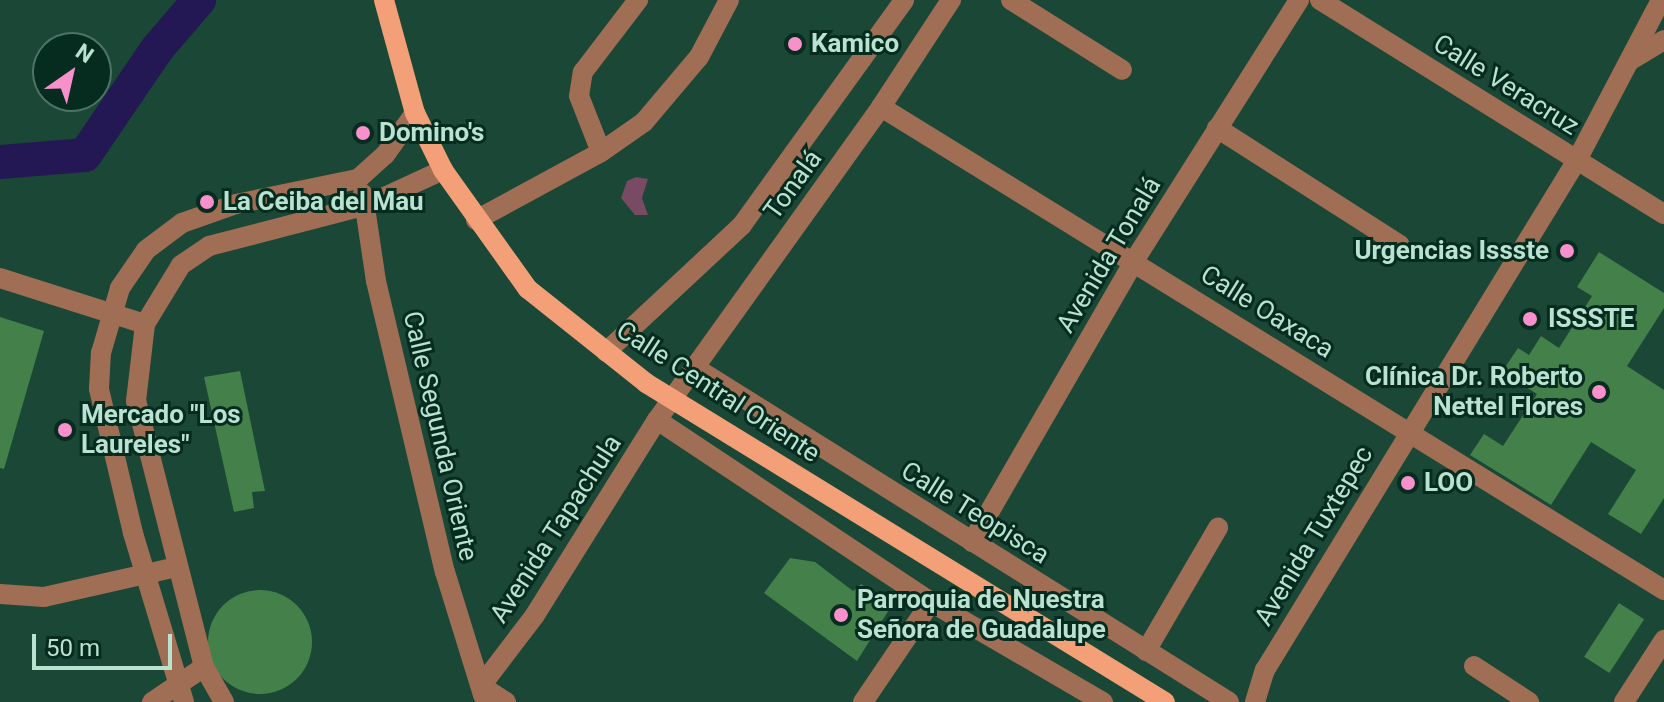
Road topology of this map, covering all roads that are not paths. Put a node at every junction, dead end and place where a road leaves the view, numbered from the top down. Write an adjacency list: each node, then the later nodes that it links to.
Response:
1 (384, 0): 14 (main road, Calle Central Oriente)
2 (638, 0): 16 (street)
3 (729, 0): 16 (street)
4 (904, 0): 28 (street)
5 (951, 0): 13 (street, Tonalá)
6 (1011, 0): 12 (street)
7 (1299, 0): 15 (street, Avenida Tonalá)
8 (1320, 0): 17 (street, Calle Veracruz)
9 (1656, 8): 11 (street, Avenida Tuxtepec)
10 (1664, 40): 11 (street)
11 (1631, 60): 17 (street, Avenida Tuxtepec)
12 (1122, 70)
13 (881, 107): 24 (street, Calle Oaxaca); 29 (street, Tonalá)
14 (415, 113): 18 (main road, Calle Central Oriente); 19 (street)
15 (1217, 128): 23 (street); 24 (street, Avenida Tonalá)
16 (601, 152): 22 (street)
17 (1577, 160): 21 (street, Calle Veracruz); 32 (street, Avenida Tuxtepec)
18 (443, 170): 20 (street); 22 (main road, Calle Central Oriente)
19 (358, 179): 20 (street, Calle Segunda Oriente); 26 (street)
20 (367, 205): 27 (street); 48 (street, Calle Segunda Oriente)
21 (1664, 214)
22 (476, 220): 28 (main road, Calle Central Oriente)
23 (1400, 245)
24 (1134, 261): 32 (street, Calle Oaxaca); 36 (street, Avenida Tonalá)
25 (0, 278): 26 (street)
26 (111, 313): 27 (street); 34 (street)
27 (145, 324): 33 (street)
28 (606, 352): 30 (main road, Calle Central Oriente)
29 (694, 367): 30 (street, Tonalá); 36 (street, Calle Teopisca)
30 (672, 398): 31 (street, Avenida Tapachula); 54 (main road, Calle Central Oriente)
31 (657, 420): 41 (street); 48 (street, Avenida Tapachula)
32 (1407, 430): 39 (street, Calle Oaxaca); 46 (street, Avenida Tuxtepec)
33 (150, 463): 34 (street); 37 (street)
34 (117, 471): 38 (street)
35 (1218, 528): 43 (street)
36 (972, 542): 43 (street, Calle Teopisca)
37 (177, 567): 38 (street); 45 (street)
38 (147, 578): 40 (street); 47 (street)
39 (1664, 590)
40 (0, 594)
41 (931, 602): 52 (street); 53 (street)
42 (1664, 640): 58 (street)
43 (1146, 651): 55 (street, Calle Teopisca)
44 (1474, 666): 57 (street)
45 (204, 667): 47 (street); 50 (street)
46 (1265, 670): 55 (street, Avenida Tuxtepec); 56 (street, Avenida Tuxtepec)
47 (180, 694): 49 (street)
48 (483, 694): 51 (street)
49 (152, 702)
50 (224, 702)
51 (506, 702)
52 (863, 702)
53 (1103, 702)
54 (1165, 702)
55 (1231, 702)
56 (1255, 702)
57 (1529, 702)
58 (1624, 702)

